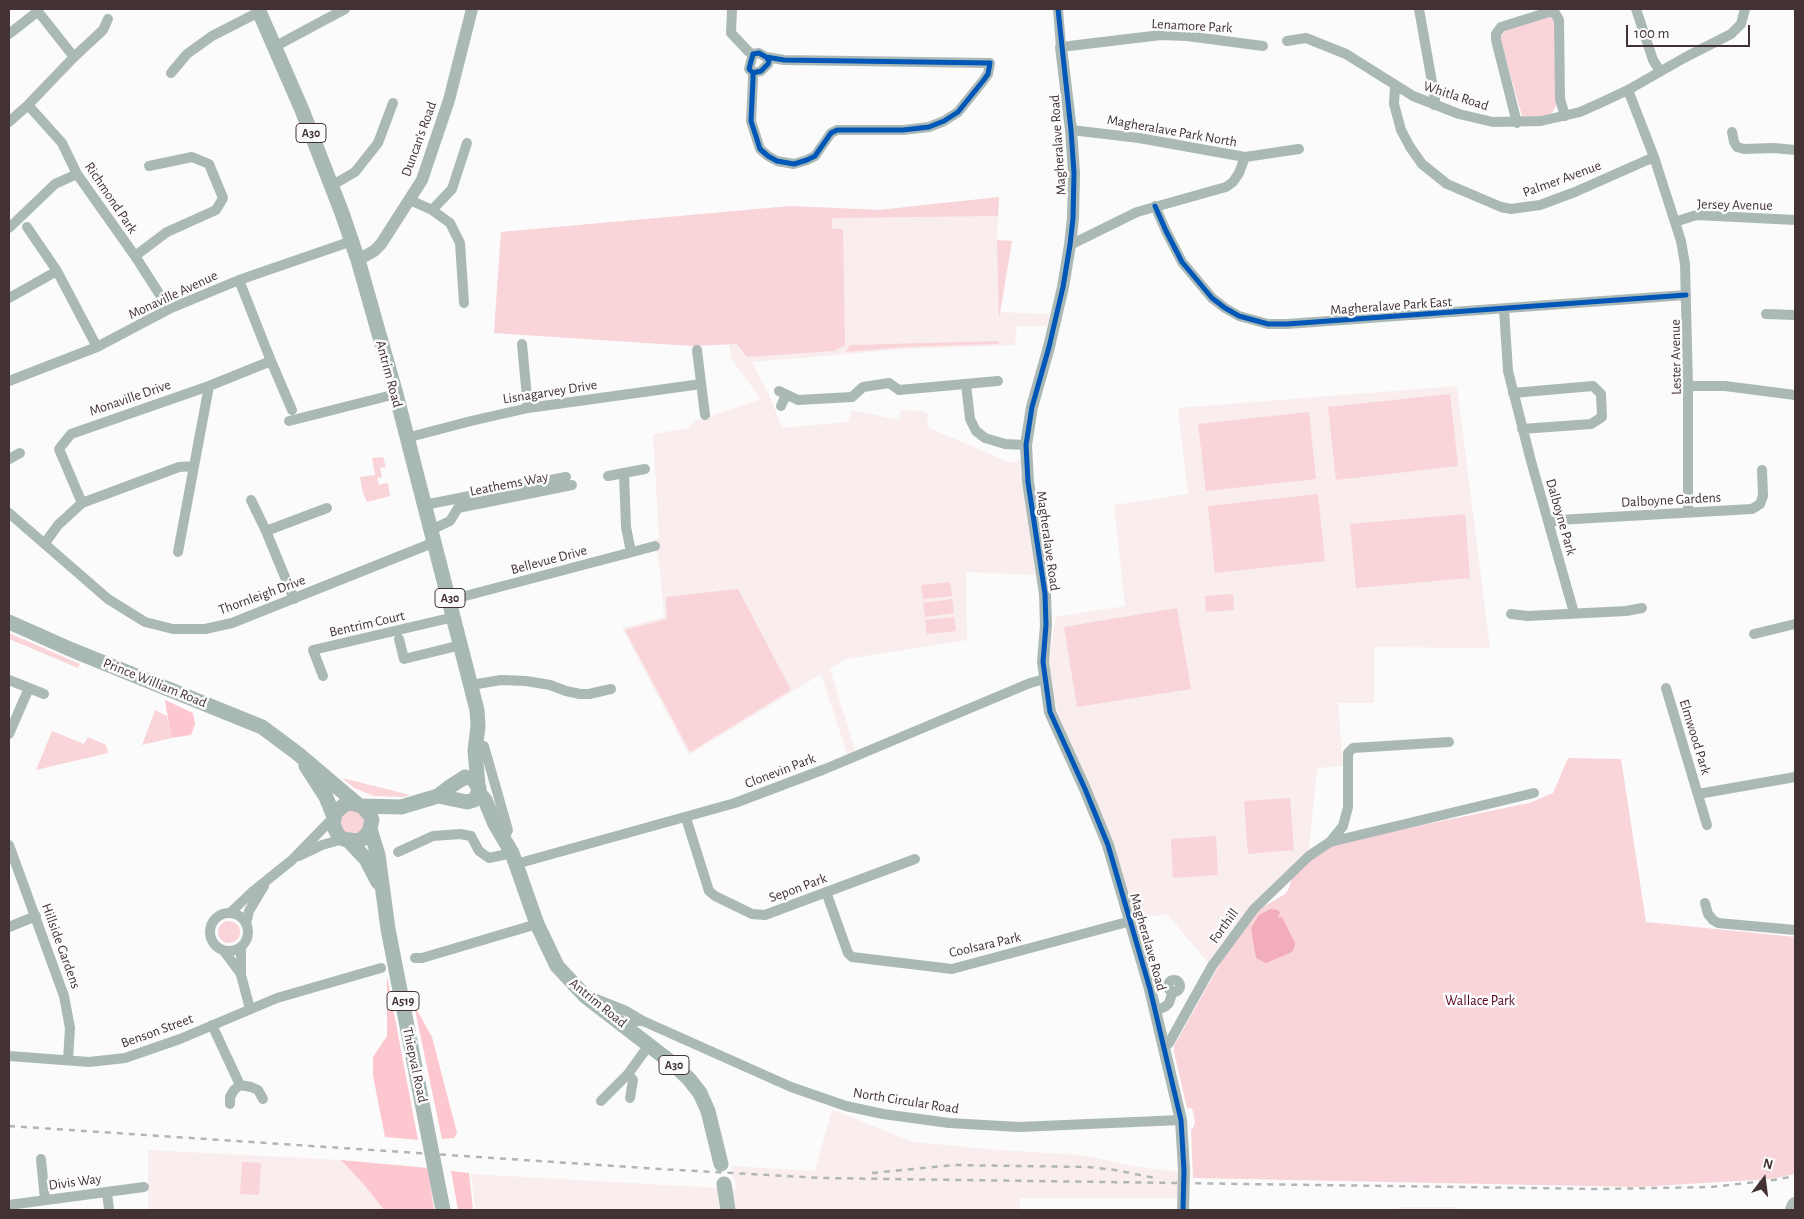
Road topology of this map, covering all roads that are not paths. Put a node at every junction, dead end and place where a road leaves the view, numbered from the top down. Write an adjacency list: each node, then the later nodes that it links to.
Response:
1 (345, 9): 14 (street)
2 (472, 9): 40 (street, Duncan's Road)
3 (732, 9): 16 (street)
4 (1058, 9): 15 (street, Magheralave Road)
5 (1419, 9): 26 (street)
6 (1636, 9): 19 (street)
7 (1744, 9): 19 (street, Whitla Road)
8 (36, 10): 11 (street); 17 (street)
9 (259, 10): 14 (main road, Antrim Road / A30); 20 (street)
10 (108, 19): 17 (street)
11 (9, 34)
12 (1287, 41): 22 (street, Whitla Road)
13 (1263, 46): 15 (street, Lenamore Park)
14 (274, 47): 39 (main road, Antrim Road / A30)
15 (1061, 47): 30 (street, Magheralave Road)
16 (753, 54): 18 (street); 21 (street)
17 (74, 57): 25 (street)
18 (766, 57): 21 (street); 21 (street)
19 (1660, 71): 23 (street, Whitla Road)
20 (171, 73)
21 (753, 73)
22 (1395, 86): 26 (street, Whitla Road); 36 (street, Palmer Avenue)
23 (1628, 90): 27 (street, Whitla Road); 36 (street, Lester Avenue)
24 (393, 102): 39 (street)
25 (28, 105): 28 (street); 38 (street, Richmond Park)
26 (1434, 105): 29 (street, Whitla Road)
27 (1565, 116): 29 (street, Whitla Road); 29 (street)
28 (9, 122)
29 (1517, 123)
30 (1071, 130): 35 (street, Magheralave Park North); 48 (street, Magheralave Road)
31 (1732, 132): 34 (street)
32 (466, 143): 42 (street)
33 (1299, 149): 35 (street, Magheralave Park North)
34 (1795, 150)
35 (1244, 157): 41 (street)
36 (1654, 157): 44 (street, Lester Avenue)
37 (149, 166): 49 (street)
38 (77, 174): 46 (street); 49 (street, Richmond Park)
39 (331, 186): 47 (main road, Antrim Road / A30)
40 (410, 200): 42 (street); 50 (street, Duncan's Road)
41 (1155, 206): 48 (street); 57 (street, Magheralave Park East)
42 (432, 210): 55 (street)
43 (1795, 220): 44 (street, Jersey Avenue)
44 (1675, 222): 53 (street, Lester Avenue)
45 (27, 227): 51 (street)
46 (9, 228)
47 (352, 241): 50 (main road, Antrim Road / A30); 52 (street, Monaville Avenue)
48 (1070, 246): 80 (street, Magheralave Road)
49 (135, 256): 56 (street, Richmond Park)
50 (358, 260): 71 (main road, Antrim Road / A30)
51 (57, 271): 54 (street); 61 (street)
52 (239, 280): 56 (street, Monaville Avenue); 63 (street)
53 (1686, 295): 57 (street, Magheralave Park East); 69 (street, Lester Avenue)
54 (9, 298)
55 (464, 303)
56 (168, 309): 61 (street, Monaville Avenue)
57 (1504, 309): 70 (street, Dalboyne Park)
58 (1766, 314): 59 (street)
59 (1795, 315)
60 (522, 344): 74 (street)
61 (97, 348): 64 (street, Monaville Avenue)
62 (697, 350): 66 (street)
63 (270, 361): 68 (street, Monaville Drive); 75 (street)
64 (9, 381)
65 (998, 381): 67 (street)
66 (701, 384): 74 (street, Lisnagarvey Drive); 76 (street)
67 (966, 384): 73 (street); 80 (street)
68 (209, 386): 83 (street); 89 (street, Monaville Drive)
69 (1688, 386): 72 (street); 93 (street, Lester Avenue)
70 (1513, 392): 78 (street, Dalboyne Park); 78 (street)
71 (396, 394): 77 (street); 79 (main road, Antrim Road / A30)
72 (1795, 395)
73 (781, 406)
74 (528, 408): 79 (street, Lisnagarvey Drive)
75 (292, 410)
76 (705, 415)
77 (289, 421)
78 (1522, 429): 94 (street, Dalboyne Park)
79 (406, 438): 90 (main road, Antrim Road / A30)
80 (1026, 445): 113 (street, Magheralave Road)
81 (20, 453): 82 (street)
82 (9, 459)
83 (194, 466): 89 (street); 99 (street)
84 (645, 469): 86 (street)
85 (1762, 470): 93 (street, Dalboyne Gardens)
86 (624, 473): 87 (street); 100 (street)
87 (608, 476)
88 (251, 500): 95 (street)
89 (82, 503): 97 (street)
90 (424, 505): 96 (main road, Antrim Road / A30); 96 (street, Leathems Way)
91 (326, 508): 95 (street)
92 (9, 513): 97 (street, Thornleigh Drive)
93 (1688, 513): 94 (street, Dalboyne Gardens)
94 (1549, 523): 104 (street, Dalboyne Park)
95 (266, 532): 101 (street)
96 (433, 536): 101 (street, Thornleigh Drive); 102 (main road, Antrim Road / A30)
97 (45, 544): 101 (street, Thornleigh Drive)
98 (655, 546): 100 (street, Bellevue Drive)
99 (178, 552)
100 (631, 552): 102 (street, Bellevue Drive)
101 (294, 599)
102 (450, 600): 106 (main road, Antrim Road / A30)
103 (1642, 608): 104 (street)
104 (1574, 613): 105 (street)
105 (1511, 614)
106 (454, 617): 111 (main road, Antrim Road / A30); 112 (street, Bentrim Court)
107 (9, 622): 123 (main road, Prince William Road / A519)
108 (1795, 624): 109 (street)
109 (1754, 634)
110 (399, 639): 111 (street, Bentrim Court)
111 (461, 645): 115 (main road, Antrim Road / A30)
112 (323, 676)
113 (1045, 678): 135 (street, Clonevin Park); 153 (street, Magheralave Road)
114 (9, 680): 116 (street)
115 (472, 685): 118 (street); 122 (main road, Antrim Road / A30)
116 (29, 688): 119 (street); 120 (street)
117 (1666, 688): 129 (street, Elmwood Park)
118 (611, 689)
119 (44, 694)
120 (9, 734)
121 (1449, 742): 141 (street, Forthill)
122 (479, 748): 125 (main road, Antrim Road / A30); 126 (street); 127 (main road, Antrim Road / A30)
123 (297, 753): 132 (main road, Prince William Road / A519); 134 (main road, Prince William Road / A519)
124 (1795, 777): 129 (street, Elmwood Park)
125 (457, 782): 127 (main road); 130 (main road, A30); 131 (main road)
126 (495, 784): 127 (street); 139 (street)
127 (478, 788): 131 (main road); 136 (main road, Antrim Road / A30)
128 (1534, 792): 141 (street, Forthill)
129 (1698, 794): 137 (street, Elmwood Park)
130 (438, 796): 131 (main road, A30); 133 (main road, A30)
131 (462, 801): 136 (main road, Antrim Road / A30)
132 (359, 804): 133 (main road, A30); 134 (main road); 138 (main road, A519)
133 (401, 808): 138 (main road, A30)
134 (334, 818): 140 (main road, A519); 146 (street)
135 (686, 818): 144 (street, Clonevin Park); 149 (street, Sepon Park)
136 (495, 824): 139 (main road, Antrim Road / A30)
137 (1707, 824)
138 (371, 828): 140 (main road); 148 (main road, Thiepval Road / A519)
139 (504, 839): 144 (main road, Antrim Road / A30)
140 (346, 840): 146 (street); 148 (main road, Thiepval Road / A519)
141 (1330, 842): 171 (street, Forthill)
142 (9, 845): 152 (street, Hillside Gardens)
143 (398, 852): 144 (street, Clonevin Park)
144 (514, 858): 155 (main road, Antrim Road / A30)
145 (914, 859): 149 (street, Sepon Park)
146 (292, 860): 147 (street)
147 (268, 879): 151 (street); 154 (street)
148 (382, 890): 191 (main road, Thiepval Road / A519)
149 (826, 892): 153 (street, Coolsara Park)
150 (1705, 903): 157 (street)
151 (230, 913): 154 (street); 159 (street)
152 (36, 916): 156 (street); 173 (street, Hillside Gardens)
153 (1131, 921): 166 (street, Magheralave Road)
154 (246, 924): 158 (street)
155 (537, 924): 160 (street); 164 (main road, Antrim Road / A30)
156 (9, 927)
157 (1795, 930)
158 (241, 946): 159 (street); 162 (street)
159 (224, 951): 162 (street)
160 (415, 958)
161 (380, 968): 165 (street, Benson Street)
162 (241, 975): 165 (street)
163 (1173, 991): 166 (street)
164 (585, 996): 167 (street, North Circular Road); 169 (main road, Antrim Road / A30)
165 (250, 1009): 168 (street, Benson Street)
166 (1156, 1011): 171 (street, Magheralave Road)
167 (643, 1021): 169 (street); 180 (street, North Circular Road)
168 (212, 1026): 173 (street, Benson Street); 175 (street)
169 (628, 1027): 170 (main road, Antrim Road / A30)
170 (649, 1044): 174 (street); 182 (main road, Antrim Road / A30)
171 (1165, 1047): 180 (street, Magheralave Road)
172 (9, 1056): 173 (street, Benson Street)
173 (68, 1060)
174 (628, 1074): 176 (street); 178 (street)
175 (240, 1085): 177 (street); 179 (street)
176 (630, 1098)
177 (263, 1099)
178 (601, 1101)
179 (230, 1104)
180 (1181, 1120): 189 (street, Magheralave Road)
181 (41, 1159): 186 (street)
182 (721, 1164)
183 (724, 1184): 192 (main road)
184 (144, 1187): 185 (street, Divis Way)
185 (108, 1192): 186 (street, Divis Way); 190 (street)
186 (45, 1200): 187 (street, Divis Way)
187 (9, 1205)
188 (1795, 1205): 193 (highway)
189 (1184, 1208)
190 (110, 1210)
191 (443, 1210)
192 (728, 1210)
193 (1792, 1210)

